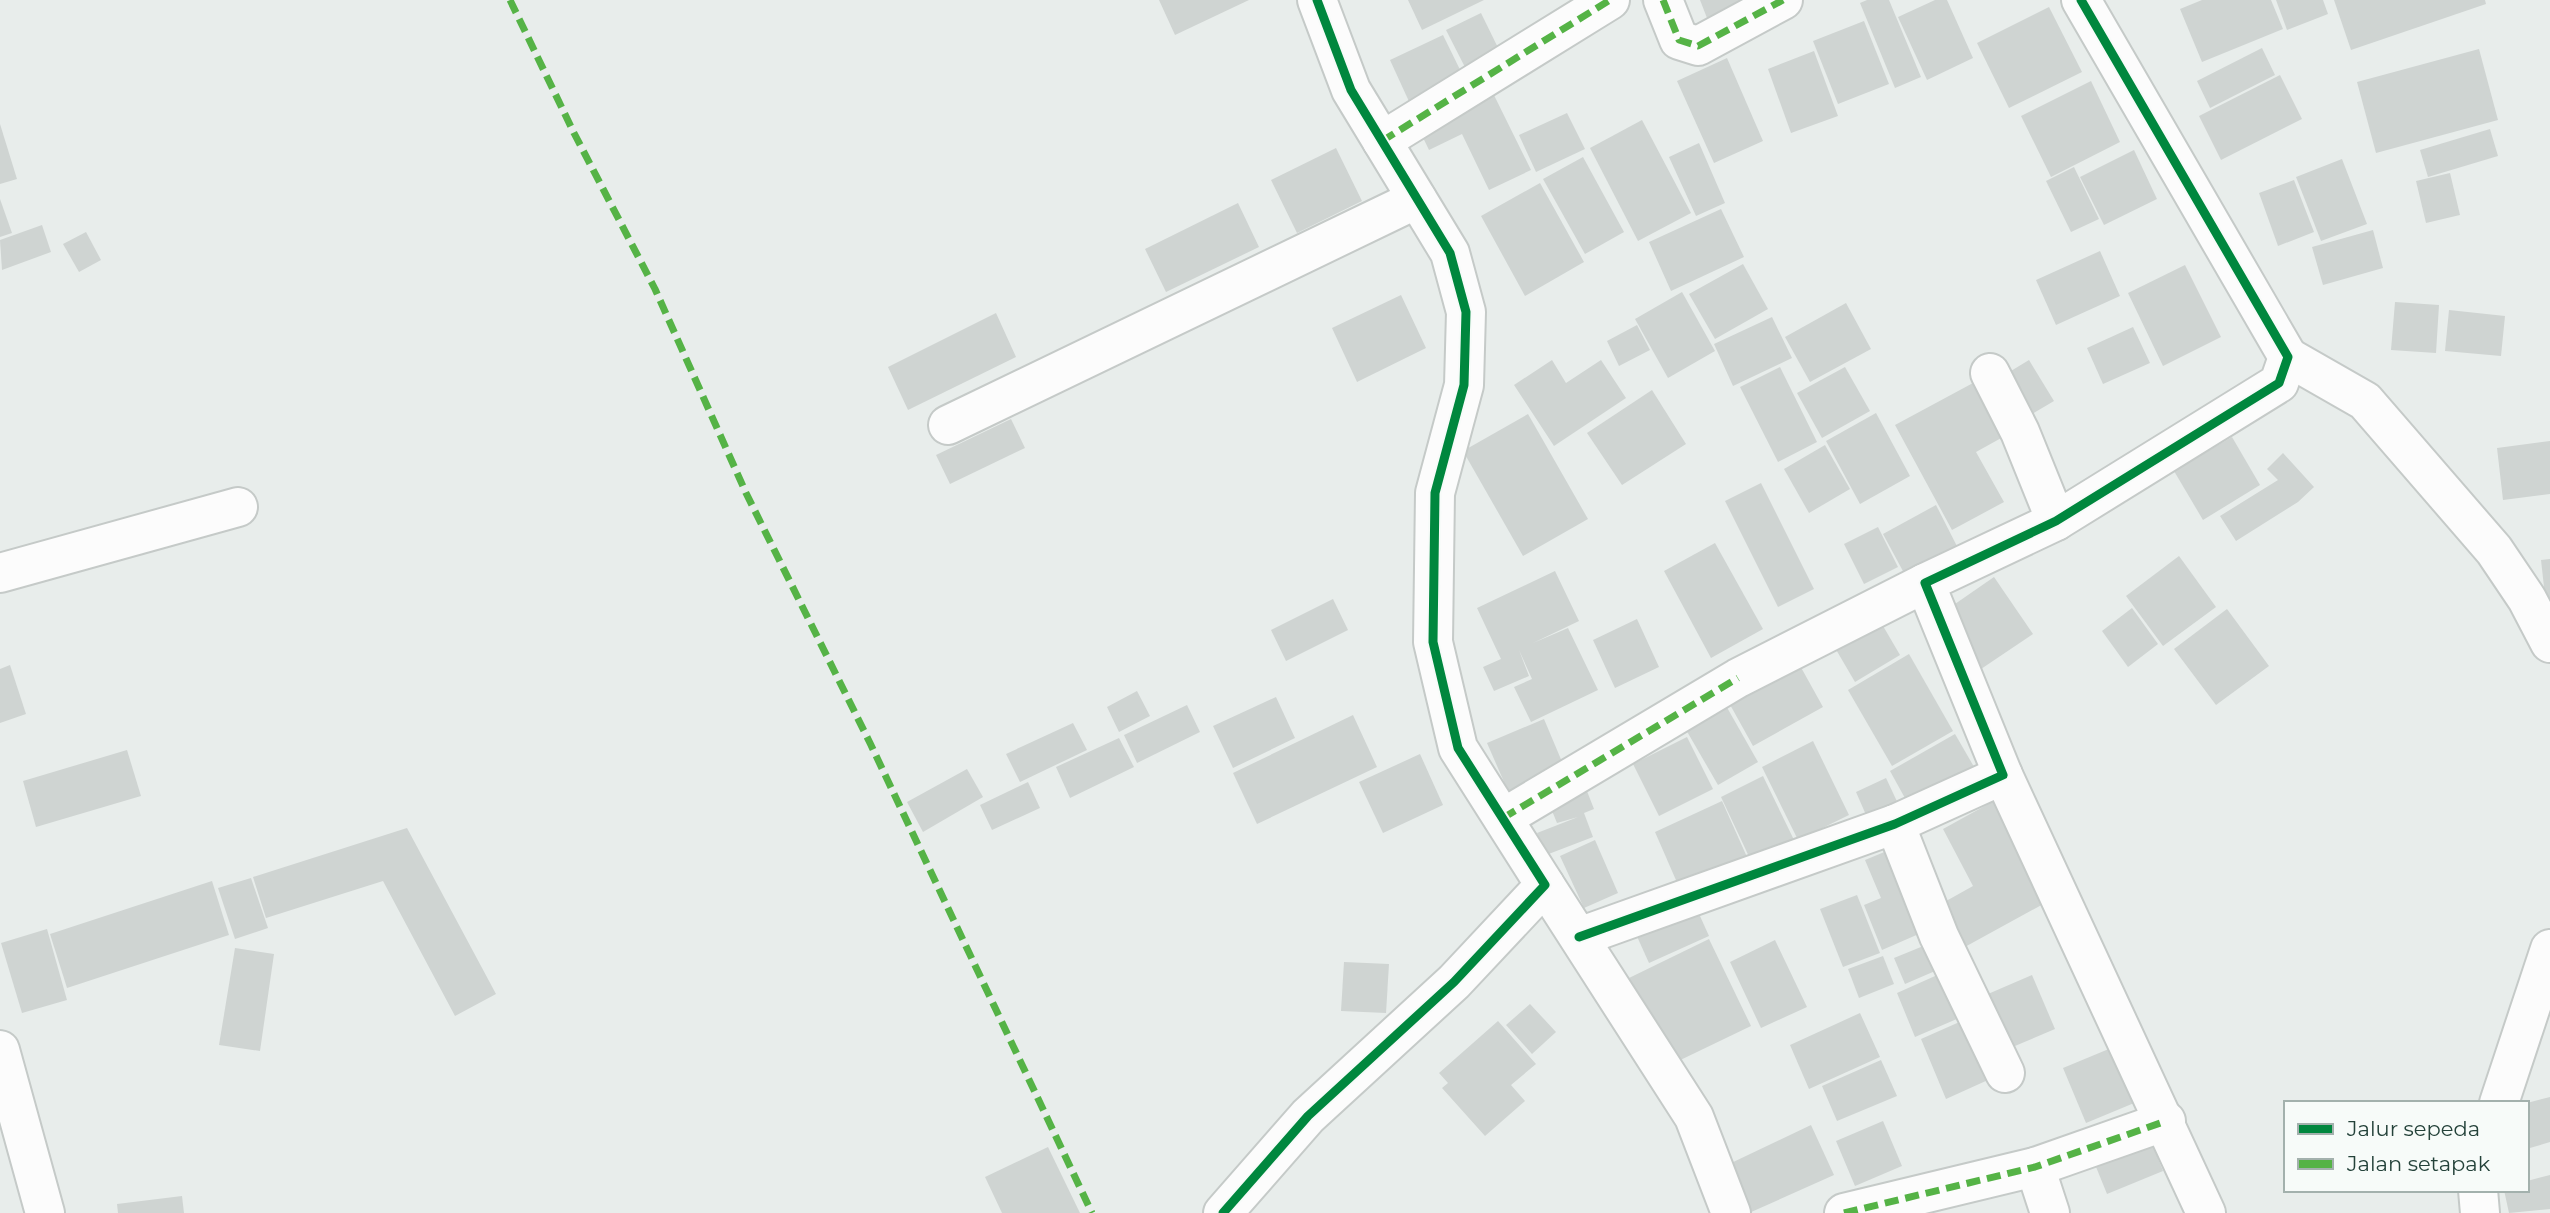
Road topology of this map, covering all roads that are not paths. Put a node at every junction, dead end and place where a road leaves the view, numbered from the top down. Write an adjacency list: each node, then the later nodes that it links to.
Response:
1 (1317, 0): 6 (street)
2 (1610, 0): 6 (street)
3 (1663, 0): 4 (street)
4 (1783, 0)
5 (2081, 0): 8 (street)
6 (1382, 141): 7 (street)
7 (1417, 199): 10 (street); 17 (street)
8 (2288, 357): 12 (street); 15 (street)
9 (1990, 373): 12 (street)
10 (948, 425)
11 (238, 507): 13 (street)
12 (2056, 521): 14 (street)
13 (0, 573)
14 (1925, 583): 16 (street); 17 (street)
15 (2550, 643)
16 (2003, 775): 18 (street); 25 (street)
17 (1503, 818): 19 (street)
18 (1895, 824): 20 (street); 23 (street)
19 (1545, 885): 20 (street); 29 (street)
20 (1579, 937): 30 (street)
21 (2550, 950): 24 (street)
22 (0, 1050): 28 (street)
23 (2005, 1073)
24 (2500, 1101)
25 (2166, 1121): 26 (street); 33 (street)
26 (2035, 1167): 31 (street); 32 (street)
27 (2478, 1192): 34 (street)
28 (45, 1213)
29 (1223, 1213)
30 (1731, 1213)
31 (1844, 1213)
32 (2050, 1213)
33 (2206, 1213)
34 (2480, 1213)

